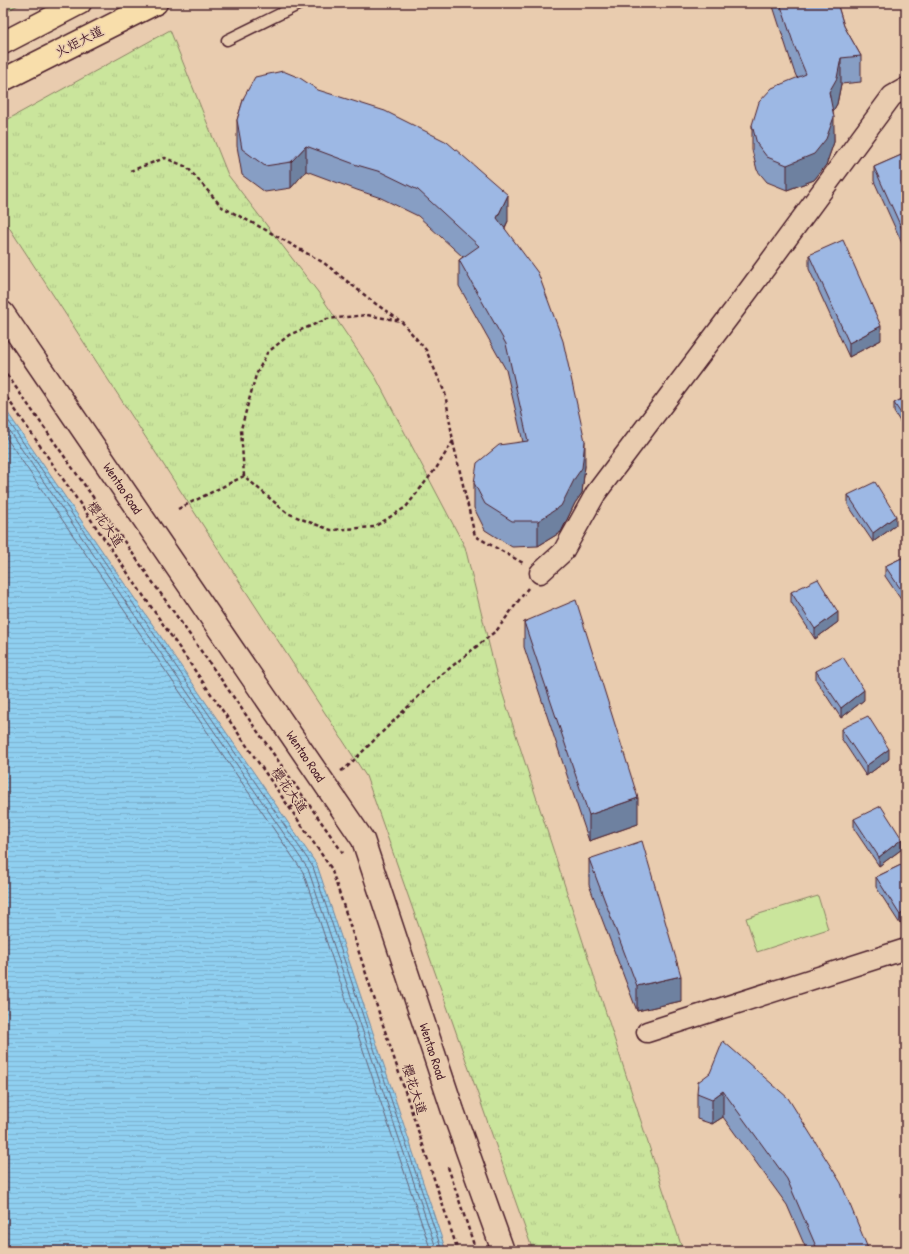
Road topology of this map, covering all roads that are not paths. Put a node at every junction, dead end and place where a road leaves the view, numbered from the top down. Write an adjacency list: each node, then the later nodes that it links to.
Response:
1 (80, 3): 5 (main road)
2 (156, 3): 6 (main road, 火炬大道)
3 (302, 3): 4 (lane)
4 (227, 40)
5 (3, 43)
6 (3, 80)
7 (906, 88): 9 (street)
8 (3, 313): 12 (main road, Wentao Road)
9 (540, 573)
10 (906, 949): 11 (street)
11 (648, 1032)
12 (503, 1251)

